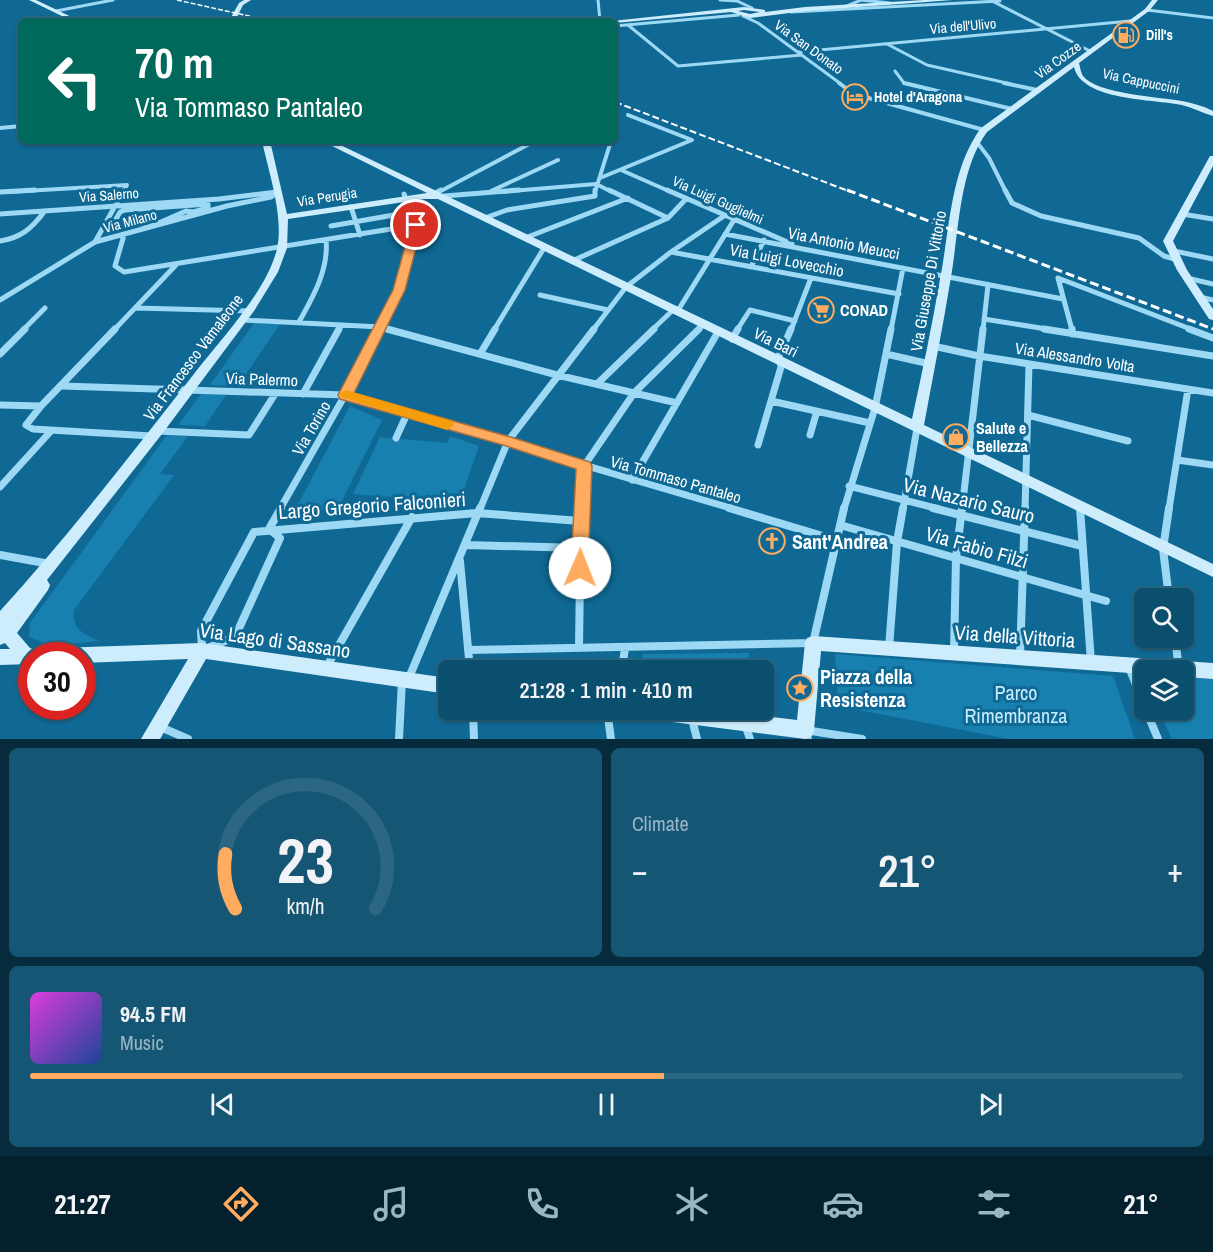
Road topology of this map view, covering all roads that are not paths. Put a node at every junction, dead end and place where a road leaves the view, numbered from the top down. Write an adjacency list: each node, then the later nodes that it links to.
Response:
1 (32, 0): 16 (main road)
2 (113, 0): 16 (street)
3 (248, 0): 20 (main road)
4 (598, 0): 21 (street)
5 (720, 0): 17 (street, Via San Donato)
6 (861, 0): 11 (street); 12 (street)
7 (950, 0): 11 (main road)
8 (1155, 0): 15 (main road, Via Cozze)
9 (992, 1): 10 (street); 18 (street); 28 (street)
10 (1000, 1)
11 (899, 3): 12 (main road)
12 (844, 6): 14 (main road)
13 (753, 8): 14 (main road); 17 (main road); 18 (main road)
14 (805, 9): 18 (main road)
15 (1147, 10): 22 (street); 24 (main road, Via Cozze)
16 (56, 11): 19 (main road)
17 (739, 12): 18 (main road); 23 (main road); 25 (street, Via San Donato); 26 (street)
18 (763, 15): 25 (street)
19 (71, 18)
20 (234, 18)
21 (600, 18)
22 (1213, 18)
23 (618, 21)
24 (1130, 21): 28 (street, Via dell'Ulivo); 30 (main road, Via Cozze)
25 (758, 23): 31 (street, Via San Donato)
26 (628, 25): 27 (street); 31 (street, Via dell'Ulivo)
27 (618, 26)
28 (1047, 29): 29 (street, Via dell'Ulivo); 30 (street)
29 (887, 44): 31 (street, Via dell'Ulivo); 34 (street)
30 (1090, 51): 32 (main road, Via Cozze)
31 (800, 54): 40 (street, Via San Donato)
32 (1076, 62): 34 (main road, Via Cozze); 36 (main road, Via Cappuccini)
33 (895, 71): 35 (street)
34 (1037, 90): 35 (main road, Via Cozze)
35 (1012, 109): 40 (main road, Via Cozze)
36 (1213, 114)
37 (627, 116): 48 (street)
38 (18, 126): 39 (street)
39 (0, 128)
40 (984, 130): 41 (main road, Via Cozze)
41 (976, 141): 89 (street); 96 (main road, Via Giuseppe Di Vittorio)
42 (267, 144): 53 (main road, Via Francesco Vamaleone)
43 (332, 144): 50 (main road, Via Bari)
44 (529, 144): 55 (street)
45 (609, 144): 49 (street)
46 (1213, 158): 65 (main road)
47 (558, 160): 54 (street)
48 (621, 170): 49 (street); 58 (street, Via Luigi Guglielmi)
49 (600, 178): 51 (street)
50 (412, 182): 55 (main road, Via Bari); 59 (main road)
51 (596, 184): 54 (street); 56 (street); 68 (street)
52 (0, 192): 61 (street)
53 (278, 192): 57 (street, Via Salerno); 60 (street, Via Milano); 67 (main road, Via Francesco Vamaleone)
54 (486, 193): 55 (street)
55 (436, 194): 59 (main road); 59 (main road); 68 (main road, Via Bari)
56 (628, 198): 69 (street); 80 (street)
57 (219, 199): 60 (street); 61 (street, Via Salerno)
58 (686, 199): 66 (street, Via Luigi Guglielmi); 69 (street)
59 (407, 203): 62 (main road, Via Perugia); 72 (street); 73 (street)
60 (227, 206): 78 (street, Via Milano)
61 (114, 207): 63 (street, Via Salerno); 84 (street)
62 (351, 207): 67 (main road, Via Perugia); 72 (street)
63 (44, 212): 64 (street, Via Salerno); 82 (street)
64 (0, 214)
65 (1182, 214): 70 (street); 89 (main road)
66 (724, 216): 71 (street, Via Luigi Guglielmi); 88 (street)
67 (283, 217): 85 (main road, Via Francesco Vamaleone)
68 (485, 218): 80 (main road, Via Bari)
69 (668, 218): 92 (street)
70 (1213, 219)
71 (734, 220): 76 (street); 77 (street, Via Luigi Guglielmi)
72 (356, 222): 75 (street); 79 (street)
73 (416, 225): 79 (street); 119 (street, Via Torino)
74 (116, 226): 74 (street)
75 (331, 226)
76 (725, 234): 83 (street, Via Antonio Meucci); 90 (street)
77 (767, 234): 83 (street); 87 (street, Via Luigi Guglielmi)
78 (124, 235): 84 (street, Via Milano); 93 (street)
79 (360, 235): 81 (street)
80 (525, 237): 86 (main road, Via Bari)
81 (326, 240): 85 (street); 116 (street)
82 (0, 241)
83 (763, 241): 87 (street, Via Antonio Meucci); 94 (street)
84 (95, 242): 106 (street, Via Milano)
85 (282, 248): 93 (street); 112 (main road, Via Francesco Vamaleone)
86 (544, 248): 92 (main road, Via Bari); 126 (street)
87 (807, 250): 95 (street, Via Antonio Meucci)
88 (671, 252): 90 (street, Via Luigi Lovecchio); 101 (street)
89 (1176, 256): 91 (street); 98 (main road)
90 (710, 259): 94 (street, Via Luigi Lovecchio); 111 (street)
91 (1213, 259)
92 (572, 261): 101 (main road, Via Bari)
93 (176, 265): 109 (street)
94 (751, 267): 97 (street, Via Luigi Lovecchio)
95 (903, 268): 96 (street, Via Antonio Meucci); 102 (street)
96 (946, 277): 100 (street, Via Antonio Meucci); 124 (main road, Via Giuseppe Di Vittorio)
97 (811, 278): 102 (street, Via Luigi Lovecchio); 115 (street)
98 (1187, 278): 99 (street); 104 (main road)
99 (1213, 284)
100 (988, 285): 105 (street, Via Antonio Meucci); 114 (street)
101 (626, 287): 110 (street); 111 (main road, Via Bari)
102 (899, 294): 127 (street)
103 (540, 295): 110 (street)
104 (1200, 297): 107 (street); 113 (main road)
105 (1063, 299): 121 (street); 122 (street)
106 (0, 300)
107 (1213, 300)
108 (45, 308): 125 (street)
109 (136, 308): 112 (street); 135 (street)
110 (608, 310): 133 (street)
111 (675, 311): 118 (main road, Via Bari); 134 (street)
112 (246, 315): 116 (street); 137 (main road, Via Francesco Vamaleone)
113 (1213, 317)
114 (984, 319): 121 (street); 128 (street)
115 (795, 321): 123 (street); 130 (street)
116 (299, 322): 117 (street)
117 (341, 325): 119 (street); 141 (street)
118 (703, 325): 120 (main road, Via Bari); 138 (street)
119 (381, 327): 126 (street); 142 (street, Via Torino)
120 (718, 332): 123 (main road, Via Bari); 144 (street)
121 (1073, 334): 129 (street)
122 (1213, 338)
123 (732, 339): 130 (main road, Via Bari)
124 (933, 346): 128 (street, Via Alessandro Volta); 131 (main road, Via Giuseppe Di Vittorio)
125 (0, 348)
126 (480, 354): 133 (street)
127 (886, 354): 131 (street); 147 (street)
128 (979, 356): 132 (street, Via Alessandro Volta); 160 (street)
129 (1213, 356)
130 (782, 363): 143 (street); 147 (main road, Via Bari)
131 (930, 364): 152 (main road, Via Giuseppe Di Vittorio)
132 (1029, 364): 136 (street, Via Alessandro Volta); 150 (street)
133 (557, 375): 134 (street); 157 (street)
134 (597, 384): 138 (street)
135 (62, 386): 137 (street, Via Palermo); 146 (street)
136 (1188, 389): 139 (street, Via Alessandro Volta); 161 (street)
137 (189, 390): 140 (street, Via Palermo); 154 (main road, Via Francesco Vamaleone)
138 (634, 393): 144 (street); 163 (street)
139 (1213, 393)
140 (275, 394): 141 (street, Via Palermo); 154 (street)
141 (303, 394): 142 (street, Via Palermo)
142 (345, 395): 149 (street, Via Palermo); 175 (street, Via Torino)
143 (771, 401): 148 (street); 159 (street)
144 (677, 403): 164 (street)
145 (0, 405): 146 (street)
146 (41, 406): 153 (street)
147 (874, 408): 151 (street); 152 (main road, Via Bari)
148 (817, 411): 151 (street); 155 (street)
149 (407, 414): 156 (street); 157 (street, Via Palermo)
150 (1028, 415): 158 (street); 165 (street)
151 (870, 423): 166 (street)
152 (917, 428): 160 (main road, Via Bari); 168 (street)
153 (51, 431): 154 (street); 167 (street)
154 (155, 433): 186 (main road, Via Francesco Vamaleone)
155 (810, 435)
156 (396, 438)
157 (508, 441): 163 (street, Via Tommaso Pantaleo); 170 (street)
158 (1128, 441)
159 (758, 446)
160 (969, 455): 165 (main road, Via Bari); 171 (street)
161 (1177, 460): 162 (street); 182 (street)
162 (1213, 465)
163 (584, 466): 164 (street, Via Tommaso Pantaleo); 173 (street)
164 (632, 480): 177 (street, Via Tommaso Pantaleo)
165 (1027, 483): 169 (main road, Via Bari); 176 (street)
166 (849, 486): 168 (street, Via Nazario Sauro); 174 (street)
167 (0, 487)
168 (904, 500): 171 (street, Via Nazario Sauro); 178 (street)
169 (1080, 508): 180 (street); 182 (main road, Via Bari)
170 (477, 513): 172 (street, Largo Gregorio Falconieri); 173 (street, Largo Gregorio Falconieri); 179 (street)
171 (961, 515): 176 (street, Via Nazario Sauro); 184 (street)
172 (412, 517): 175 (street, Largo Gregorio Falconieri); 210 (street)
173 (580, 521): 181 (street)
174 (840, 525): 177 (street); 178 (street, Via Fabio Filzi)
175 (269, 529): 199 (street); 199 (street)
176 (1024, 531): 180 (street, Via Nazario Sauro); 188 (street)
177 (836, 540): 196 (street)
178 (897, 542): 184 (street, Via Fabio Filzi); 197 (street)
179 (466, 546): 181 (street); 185 (street)
180 (1082, 546): 190 (street)
181 (580, 548): 194 (street)
182 (1163, 549): 187 (main road, Via Bari); 189 (street)
183 (0, 555): 186 (street)
184 (956, 558): 188 (street, Via Fabio Filzi); 200 (street)
185 (460, 559): 198 (street); 213 (street)
186 (52, 564): 192 (main road, Via Francesco Vamaleone)
187 (1213, 571)
188 (1022, 577): 190 (street, Via Fabio Filzi); 204 (street)
189 (1168, 588)
190 (1086, 595): 191 (street, Via Fabio Filzi); 207 (street)
191 (1106, 601)
192 (2, 631): 193 (main road)
193 (18, 646)
194 (579, 646): 195 (street); 198 (street)
195 (625, 648): 196 (street); 206 (street)
196 (813, 648): 197 (main road, Via della Vittoria); 222 (main road)
197 (889, 648): 200 (main road, Via della Vittoria)
198 (468, 650): 205 (street)
199 (202, 651): 201 (main road, Via Lago di Sassano); 210 (main road, Via Lago di Sassano); 223 (main road)
200 (954, 653): 204 (main road, Via della Vittoria)
201 (96, 655)
202 (18, 656): 203 (main road)
203 (0, 657)
204 (1020, 658): 207 (main road, Via della Vittoria)
205 (469, 660)
206 (623, 660)
207 (1091, 663): 208 (main road, Via della Vittoria)
208 (1128, 665): 209 (main road, Via della Vittoria); 214 (street)
209 (1134, 665)
210 (325, 669): 213 (main road, Via Lago di Sassano)
211 (1194, 670): 212 (main road, Via della Vittoria)
212 (1213, 671)
213 (405, 680): 215 (main road, Via Lago di Sassano); 225 (street)
214 (1134, 680)
215 (438, 685)
216 (473, 720): 226 (street)
217 (608, 720): 227 (street)
218 (692, 720): 228 (street)
219 (736, 720): 221 (main road)
220 (1150, 720): 231 (street)
221 (744, 721): 222 (main road); 229 (street)
222 (806, 727): 230 (street)
223 (154, 732): 224 (street)
224 (188, 739)
225 (399, 739)
226 (474, 739)
227 (611, 739)
228 (697, 739)
229 (750, 739)
230 (862, 739)
231 (1158, 739)

